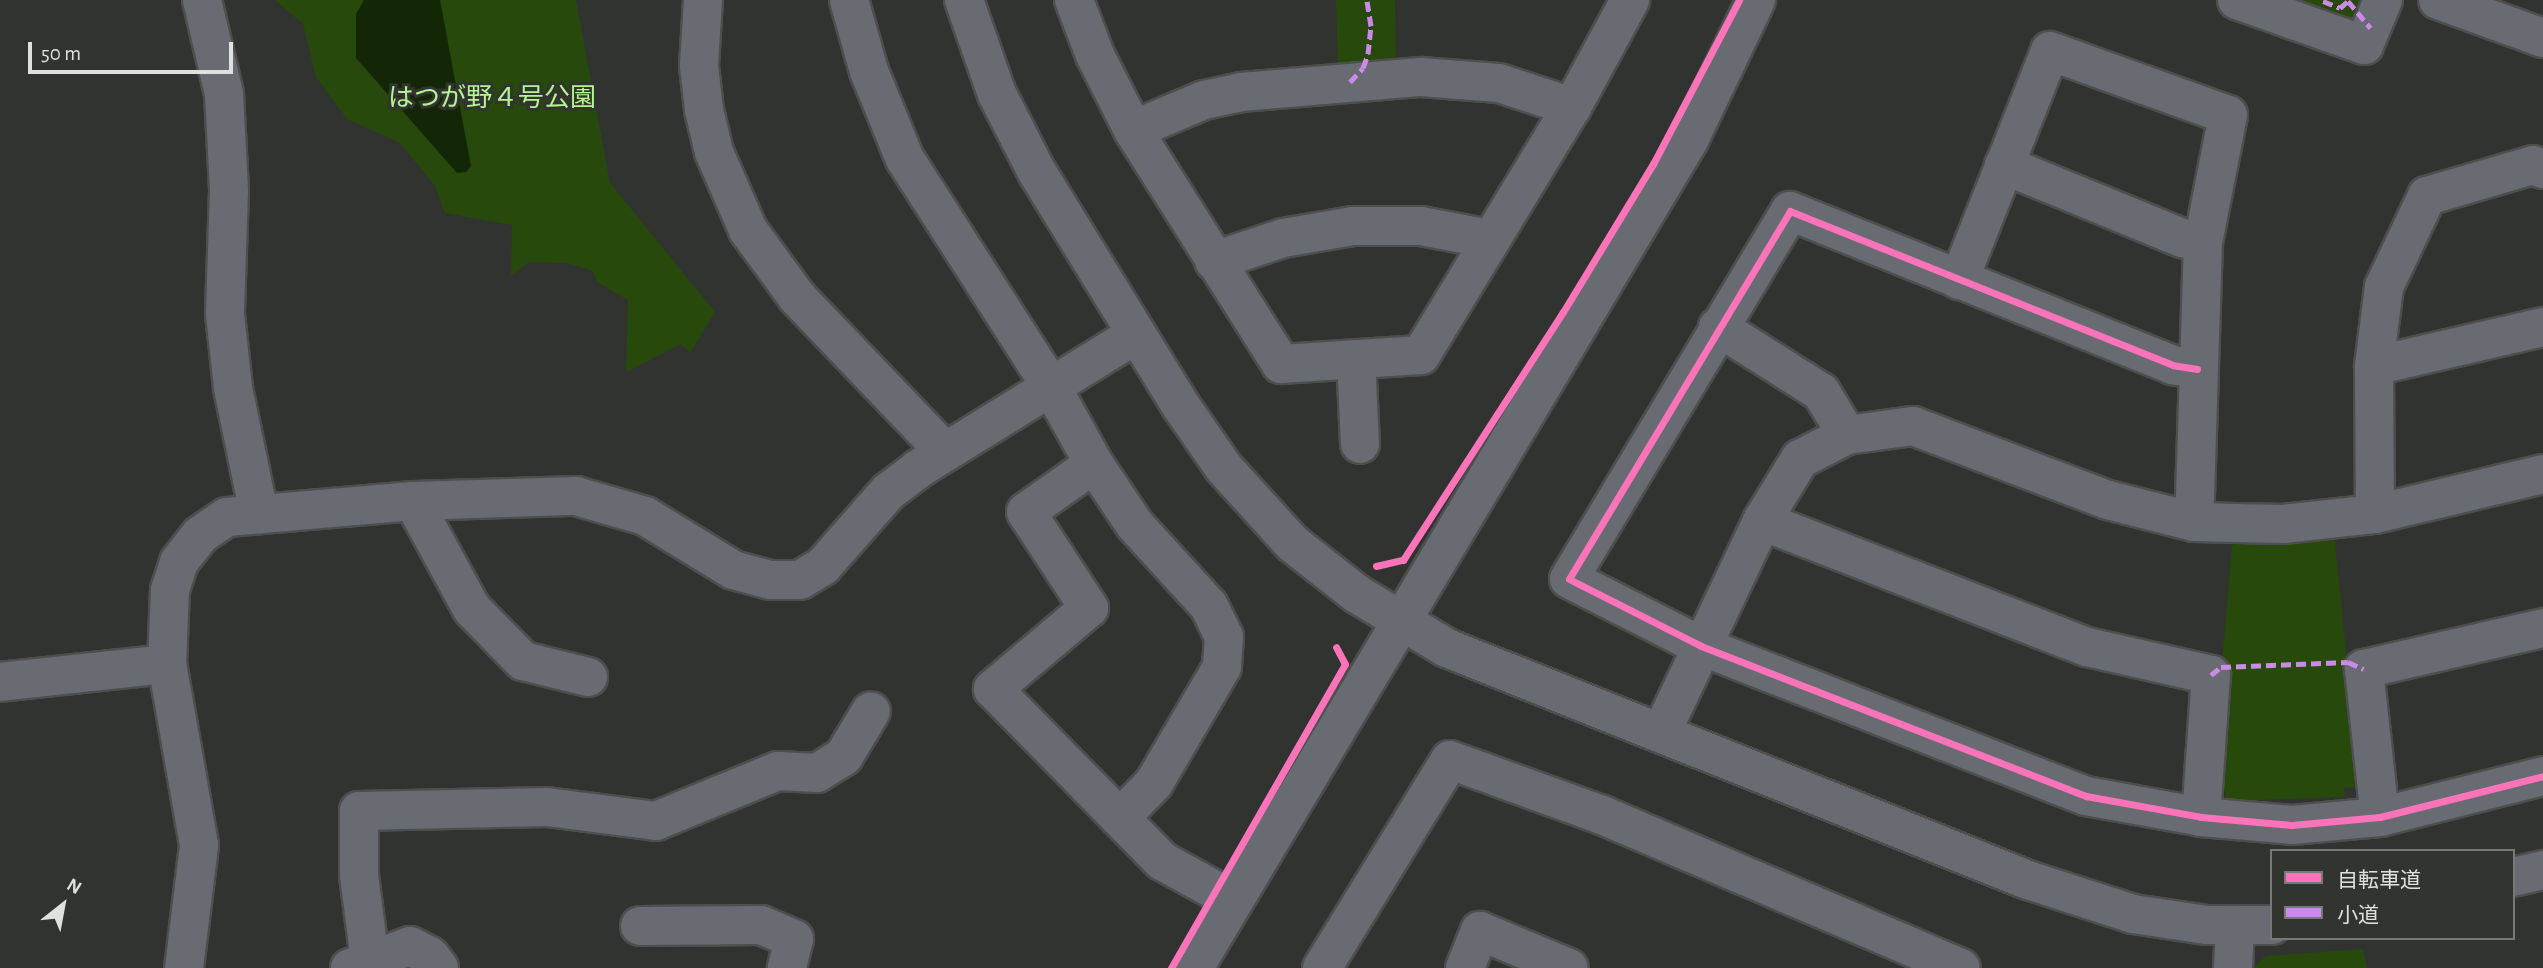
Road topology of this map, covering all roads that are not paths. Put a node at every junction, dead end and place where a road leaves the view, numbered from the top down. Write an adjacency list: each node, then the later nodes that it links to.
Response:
1 (202, 0): 33 (street)
2 (703, 0): 29 (street)
3 (849, 0): 26 (street)
4 (964, 0): 22 (street)
5 (1074, 0): 13 (street)
6 (1630, 0): 12 (street)
7 (1756, 0): 37 (street)
8 (2237, 0): 9 (street)
9 (2382, 0)
10 (2438, 0): 11 (street)
11 (2543, 37)
12 (1572, 107): 13 (street); 16 (street)
13 (1133, 130): 18 (street)
14 (2004, 165): 17 (street); 17 (street); 19 (street)
15 (2543, 169): 24 (street)
16 (1489, 239): 18 (street); 23 (street)
17 (2203, 242): 25 (street)
18 (1214, 261): 23 (street)
19 (1959, 280): 20 (street); 25 (street)
20 (1718, 327): 27 (street); 39 (street)
21 (2543, 327): 24 (street)
22 (1144, 348): 26 (street); 37 (street)
23 (1356, 359): 28 (street)
24 (2374, 366): 34 (street)
25 (2197, 369): 36 (street)
26 (1051, 386): 29 (street); 30 (street)
27 (1847, 435): 35 (street); 36 (street)
28 (1360, 444)
29 (944, 451): 32 (street)
30 (1094, 464): 48 (street); 48 (street)
31 (2543, 474): 34 (street)
32 (413, 501): 33 (street); 41 (street)
33 (260, 514): 40 (street)
34 (2375, 514): 36 (street)
35 (1762, 521): 39 (street); 46 (street)
36 (2194, 522)
37 (1400, 623): 44 (street); 51 (street)
38 (2543, 628): 47 (street)
39 (1701, 646): 44 (street); 46 (street)
40 (167, 664): 42 (street); 55 (street)
41 (588, 677)
42 (0, 682)
43 (871, 711): 54 (street)
44 (1661, 733): 53 (street)
45 (2543, 776): 47 (street)
46 (2201, 817): 47 (street)
47 (2380, 817)
48 (1120, 818): 51 (street)
49 (2543, 870): 50 (street)
50 (2515, 877)
51 (1233, 900): 58 (street)
52 (640, 926): 57 (street)
53 (2253, 926): 63 (street)
54 (360, 964): 56 (street)
55 (184, 968)
56 (439, 968)
57 (788, 968)
58 (1194, 968)
59 (1322, 968): 62 (street)
60 (1465, 968): 61 (street)
61 (1569, 968)
62 (1961, 968)
63 (2234, 968)

